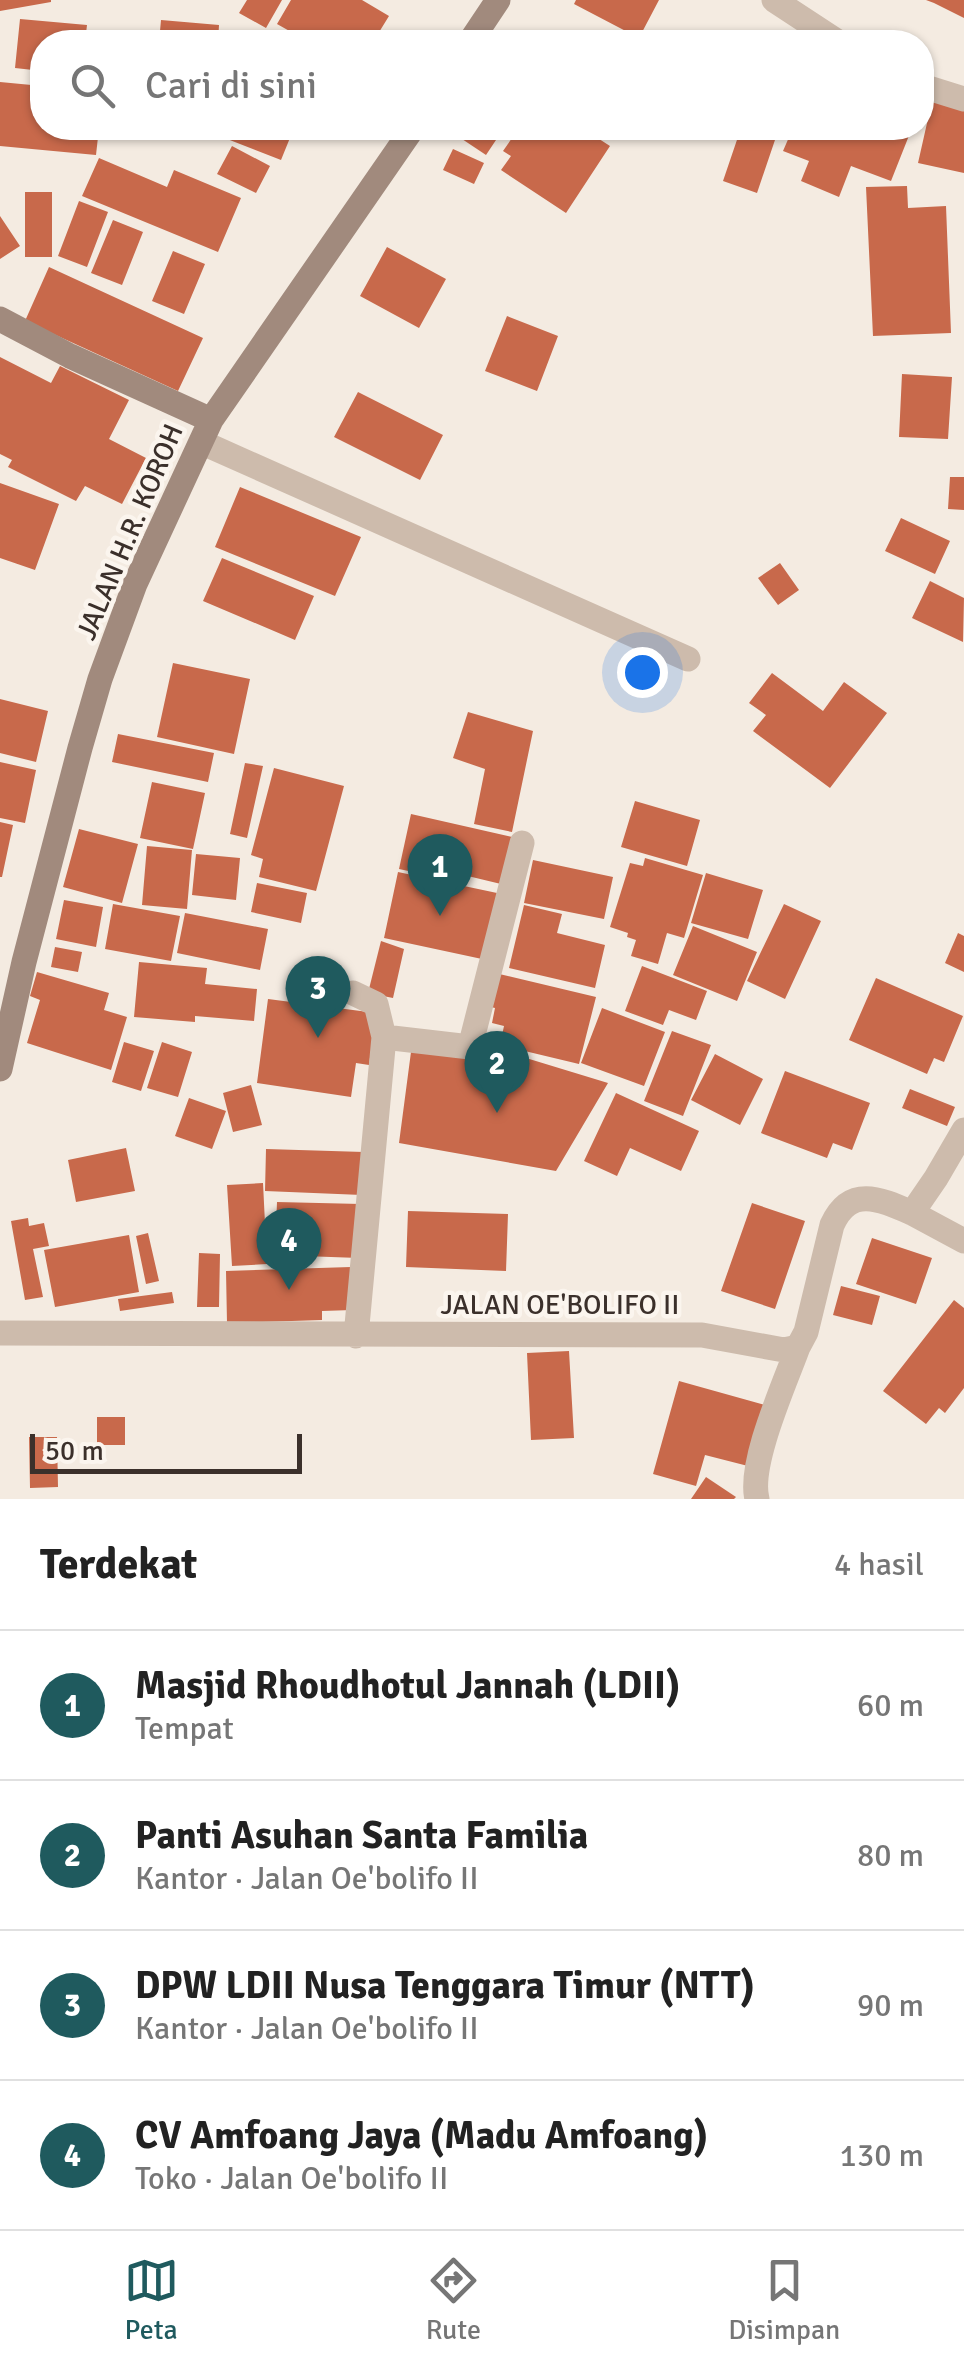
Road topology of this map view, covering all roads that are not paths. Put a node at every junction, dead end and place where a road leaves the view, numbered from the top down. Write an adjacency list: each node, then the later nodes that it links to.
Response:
1 (498, 0): 3 (main road)
2 (774, 0): 4 (street)
3 (478, 30)
4 (820, 30)
5 (934, 90): 6 (street)
6 (964, 99)
7 (405, 140): 9 (main road, JALAN H.R. KOROH)
8 (0, 320): 9 (main road)
9 (207, 432): 10 (street); 14 (main road, JALAN H.R. KOROH)
10 (688, 659)
11 (522, 843): 13 (street)
12 (353, 993): 13 (street)
13 (384, 1037): 19 (street)
14 (0, 1069)
15 (964, 1130): 16 (street)
16 (912, 1213): 17 (street); 20 (street)
17 (964, 1241)
18 (0, 1333): 19 (street, JALAN OE'BOLIFO II)
19 (356, 1336): 20 (street, JALAN OE'BOLIFO II)
20 (798, 1347): 21 (street)
21 (758, 1499)

